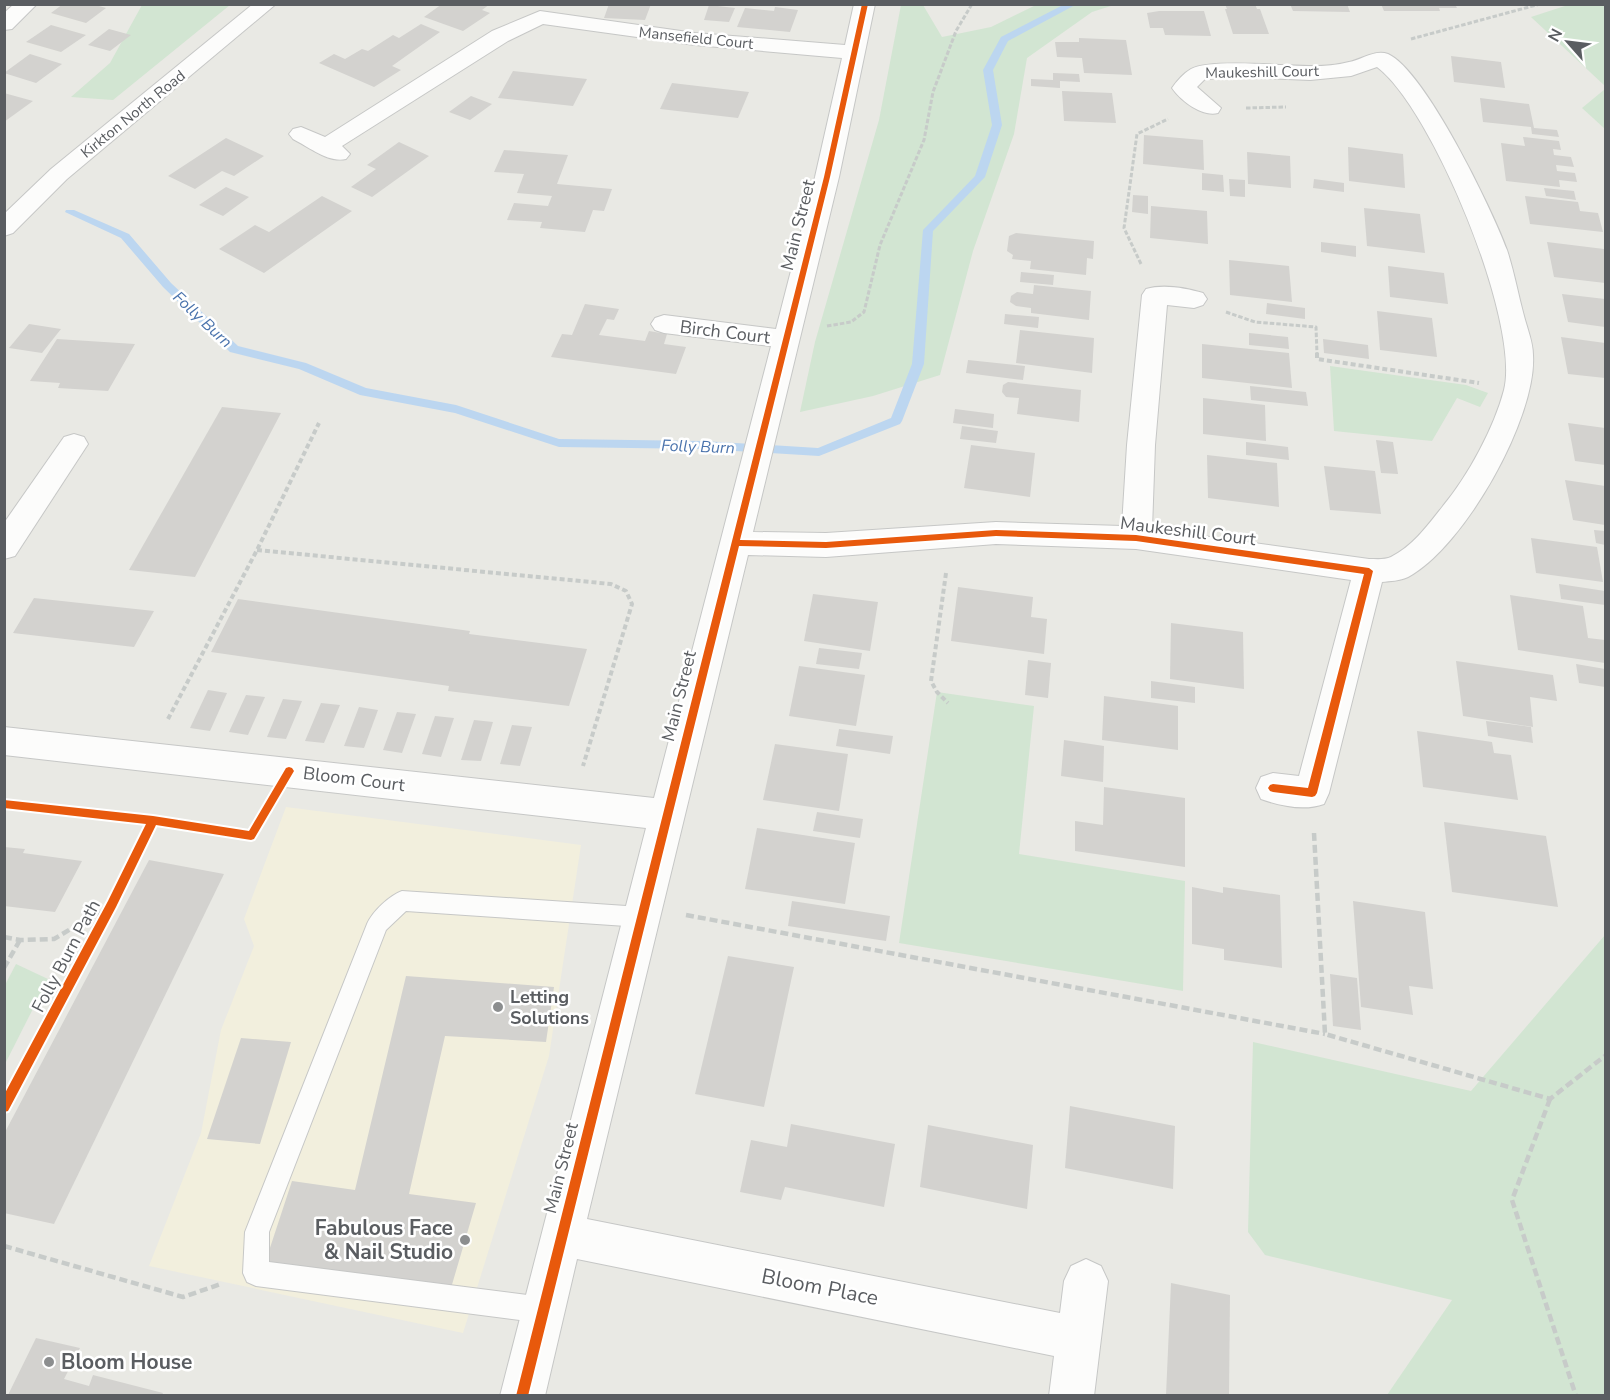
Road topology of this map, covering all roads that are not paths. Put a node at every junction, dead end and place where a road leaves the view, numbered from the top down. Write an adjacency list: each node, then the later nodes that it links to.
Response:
1 (27, 4): 5 (street)
2 (266, 4): 9 (street, Kirkton North Road)
3 (865, 4): 6 (street, Main Street)
4 (546, 10): 6 (street, Mansefield Court); 8 (street, Mansefield Court)
5 (4, 24)
6 (854, 52): 12 (street, Main Street)
7 (1210, 108): 17 (street, Maukeshill Court)
8 (301, 134)
9 (4, 228)
10 (1194, 299): 14 (street, Maukeshill Court)
11 (664, 324): 12 (street, Birch Court)
12 (788, 332): 15 (street, Main Street)
13 (74, 444): 16 (street)
14 (1136, 538): 15 (street, Maukeshill Court); 17 (street, Maukeshill Court)
15 (735, 543): 20 (street, Main Street)
16 (4, 548)
17 (1369, 571): 19 (street)
18 (4, 741): 20 (street, Bloom Court)
19 (1273, 788)
20 (667, 815): 21 (street, Main Street)
21 (643, 912): 22 (street, Main Street); 24 (lane)
22 (561, 1235): 24 (street, Main Street); 25 (street, Bloom Place)
23 (1086, 1281): 25 (street)
24 (543, 1310): 26 (street, Main Street)
25 (1078, 1339): 27 (street)
26 (522, 1395)
27 (1071, 1395)

